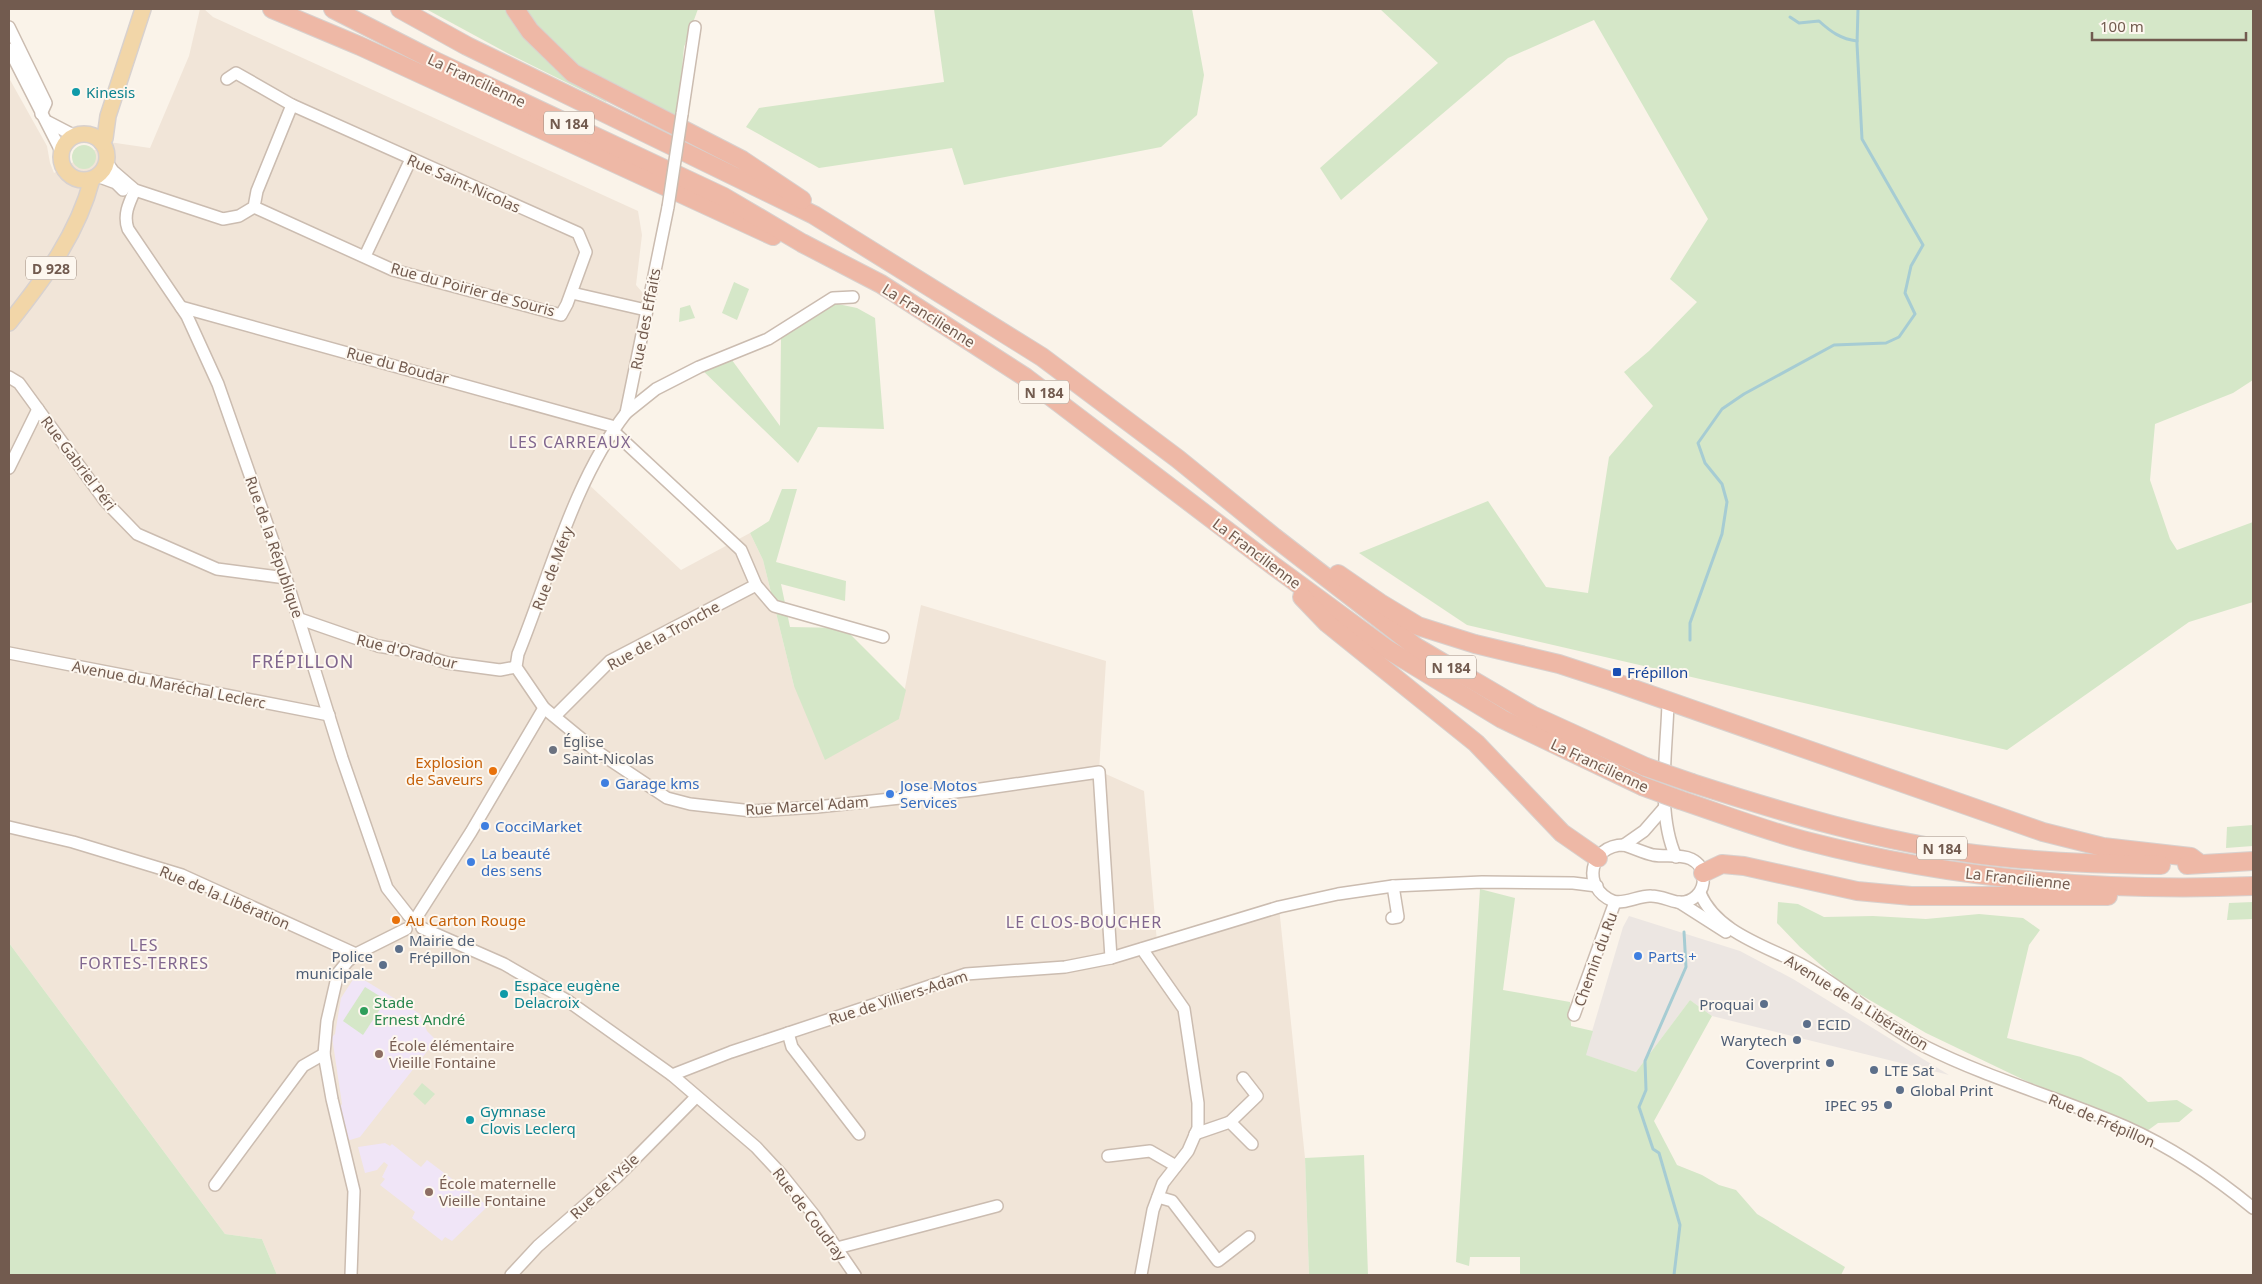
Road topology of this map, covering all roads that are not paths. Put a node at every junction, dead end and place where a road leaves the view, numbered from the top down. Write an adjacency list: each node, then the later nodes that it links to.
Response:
1 (143, 9): 11 (main road)
2 (272, 9): 24 (highway)
3 (333, 9): 24 (highway, La Francilienne / N 184)
4 (400, 9): 23 (highway, La Francilienne / N 184)
5 (515, 9): 23 (highway)
6 (9, 27): 12 (street)
7 (695, 27): 29 (street, Rue des Effaits, bridge)
8 (9, 49): 12 (street)
9 (227, 79): 10 (street, Rue Saint-Nicolas)
10 (292, 105): 16 (street, Rue Saint-Nicolas); 22 (street)
11 (108, 116): 13 (main road); 14 (main road)
12 (43, 117): 13 (street); 15 (street)
13 (81, 136): 14 (main road); 15 (main road)
14 (102, 143): 17 (main road)
15 (62, 153): 19 (main road)
16 (411, 159): 25 (street); 26 (street, Rue Saint-Nicolas)
17 (106, 161): 18 (main road); 20 (street)
18 (94, 177): 19 (main road); 20 (street); 21 (main road)
19 (76, 178): 21 (main road)
20 (133, 193): 22 (street); 28 (street, Rue de la République)
21 (83, 206): 30 (main road, D 928)
22 (254, 207): 25 (street, Rue du Poirier de Souris)
23 (814, 216): 36 (highway, La Francilienne / N 184)
24 (802, 243): 37 (highway, La Francilienne / N 184)
25 (365, 256): 26 (street, Rue du Poirier de Souris)
26 (572, 293): 29 (street, Rue du Poirier de Souris)
27 (853, 297): 33 (street)
28 (181, 307): 34 (street, Rue du Boudar); 38 (street, Rue de la République)
29 (646, 310): 33 (street, Rue des Effaits)
30 (9, 323)
31 (9, 377): 32 (street, Rue Gabriel Péri)
32 (38, 409): 35 (street, Rue Gabriel Péri); 38 (street, Rue Gabriel Péri)
33 (626, 413): 34 (street, Rue des Effaits)
34 (614, 429): 39 (street); 43 (street, Rue de Méry)
35 (9, 468)
36 (1274, 537): 44 (highway); 53 (highway, La Francilienne / N 184, bridge)
37 (1271, 564): 48 (highway, La Francilienne / N 184, bridge); 54 (highway)
38 (286, 578): 40 (street, Rue de la République)
39 (756, 585): 41 (street); 47 (street, Rue de la Tronche)
40 (300, 619): 43 (street, Rue d'Oradour); 46 (street, Rue de la République)
41 (884, 637)
42 (9, 653): 46 (street, Avenue du Maréchal Leclerc)
43 (516, 667): 45 (street)
44 (1668, 702): 48 (street); 53 (highway)
45 (544, 708): 47 (street, Rue Marcel Adam); 64 (street)
46 (329, 714): 64 (street, Rue de la République)
47 (555, 716): 71 (street, Rue Marcel Adam)
48 (1672, 804): 50 (street); 51 (street); 60 (highway, La Francilienne / N 184)
49 (9, 827): 70 (street, Rue de la Libération)
50 (1624, 845): 51 (street); 54 (street)
51 (1676, 857): 55 (street)
52 (2253, 861): 53 (highway, La Francilienne / N 184)
53 (2199, 863)
54 (1595, 864): 56 (street); 58 (street)
55 (1703, 873): 60 (highway); 61 (street)
56 (1573, 884): 57 (street, Rue de Villiers-Adam); 58 (street, Rue de Villiers-Adam)
57 (1393, 886): 65 (street); 69 (street, Rue de Villiers-Adam)
58 (1597, 886): 62 (street)
59 (2253, 886): 60 (highway, La Francilienne / N 184)
60 (2190, 888)
61 (1700, 893): 63 (street); 68 (street, Avenue de la Libération)
62 (1615, 902): 63 (street); 72 (street, Chemin du Ru)
63 (1679, 902): 68 (street, Avenue de la Libération)
64 (413, 916): 66 (street); 67 (street)
65 (1392, 918)
66 (422, 928): 67 (street); 75 (street, Rue de Coudray)
67 (406, 929): 70 (street)
68 (1748, 939): 76 (street, Avenue de la Libération)
69 (1142, 949): 71 (street, Rue de Villiers-Adam); 81 (street)
70 (356, 954): 74 (street)
71 (1111, 958): 73 (street, Rue de Villiers-Adam)
72 (1574, 1015)
73 (788, 1033): 75 (street, Rue de Villiers-Adam); 80 (street)
74 (324, 1054): 85 (street); 91 (street)
75 (672, 1075): 78 (street, Rue de Coudray)
76 (1994, 1076): 88 (street, Rue de Frépillon)
77 (1242, 1078): 79 (street)
78 (696, 1097): 90 (street, Rue de Coudray); 92 (street, Rue de l'Ysle)
79 (1230, 1122): 81 (street); 82 (street)
80 (859, 1134)
81 (1195, 1134): 84 (street)
82 (1252, 1144)
83 (1108, 1156): 84 (street)
84 (1176, 1166): 86 (street)
85 (215, 1185)
86 (1158, 1197): 89 (street); 94 (street)
87 (997, 1206): 90 (street)
88 (2253, 1208)
89 (1249, 1237)
90 (837, 1248): 93 (street, Rue de Coudray)
91 (351, 1275)
92 (511, 1275)
93 (855, 1275)
94 (1141, 1275)

